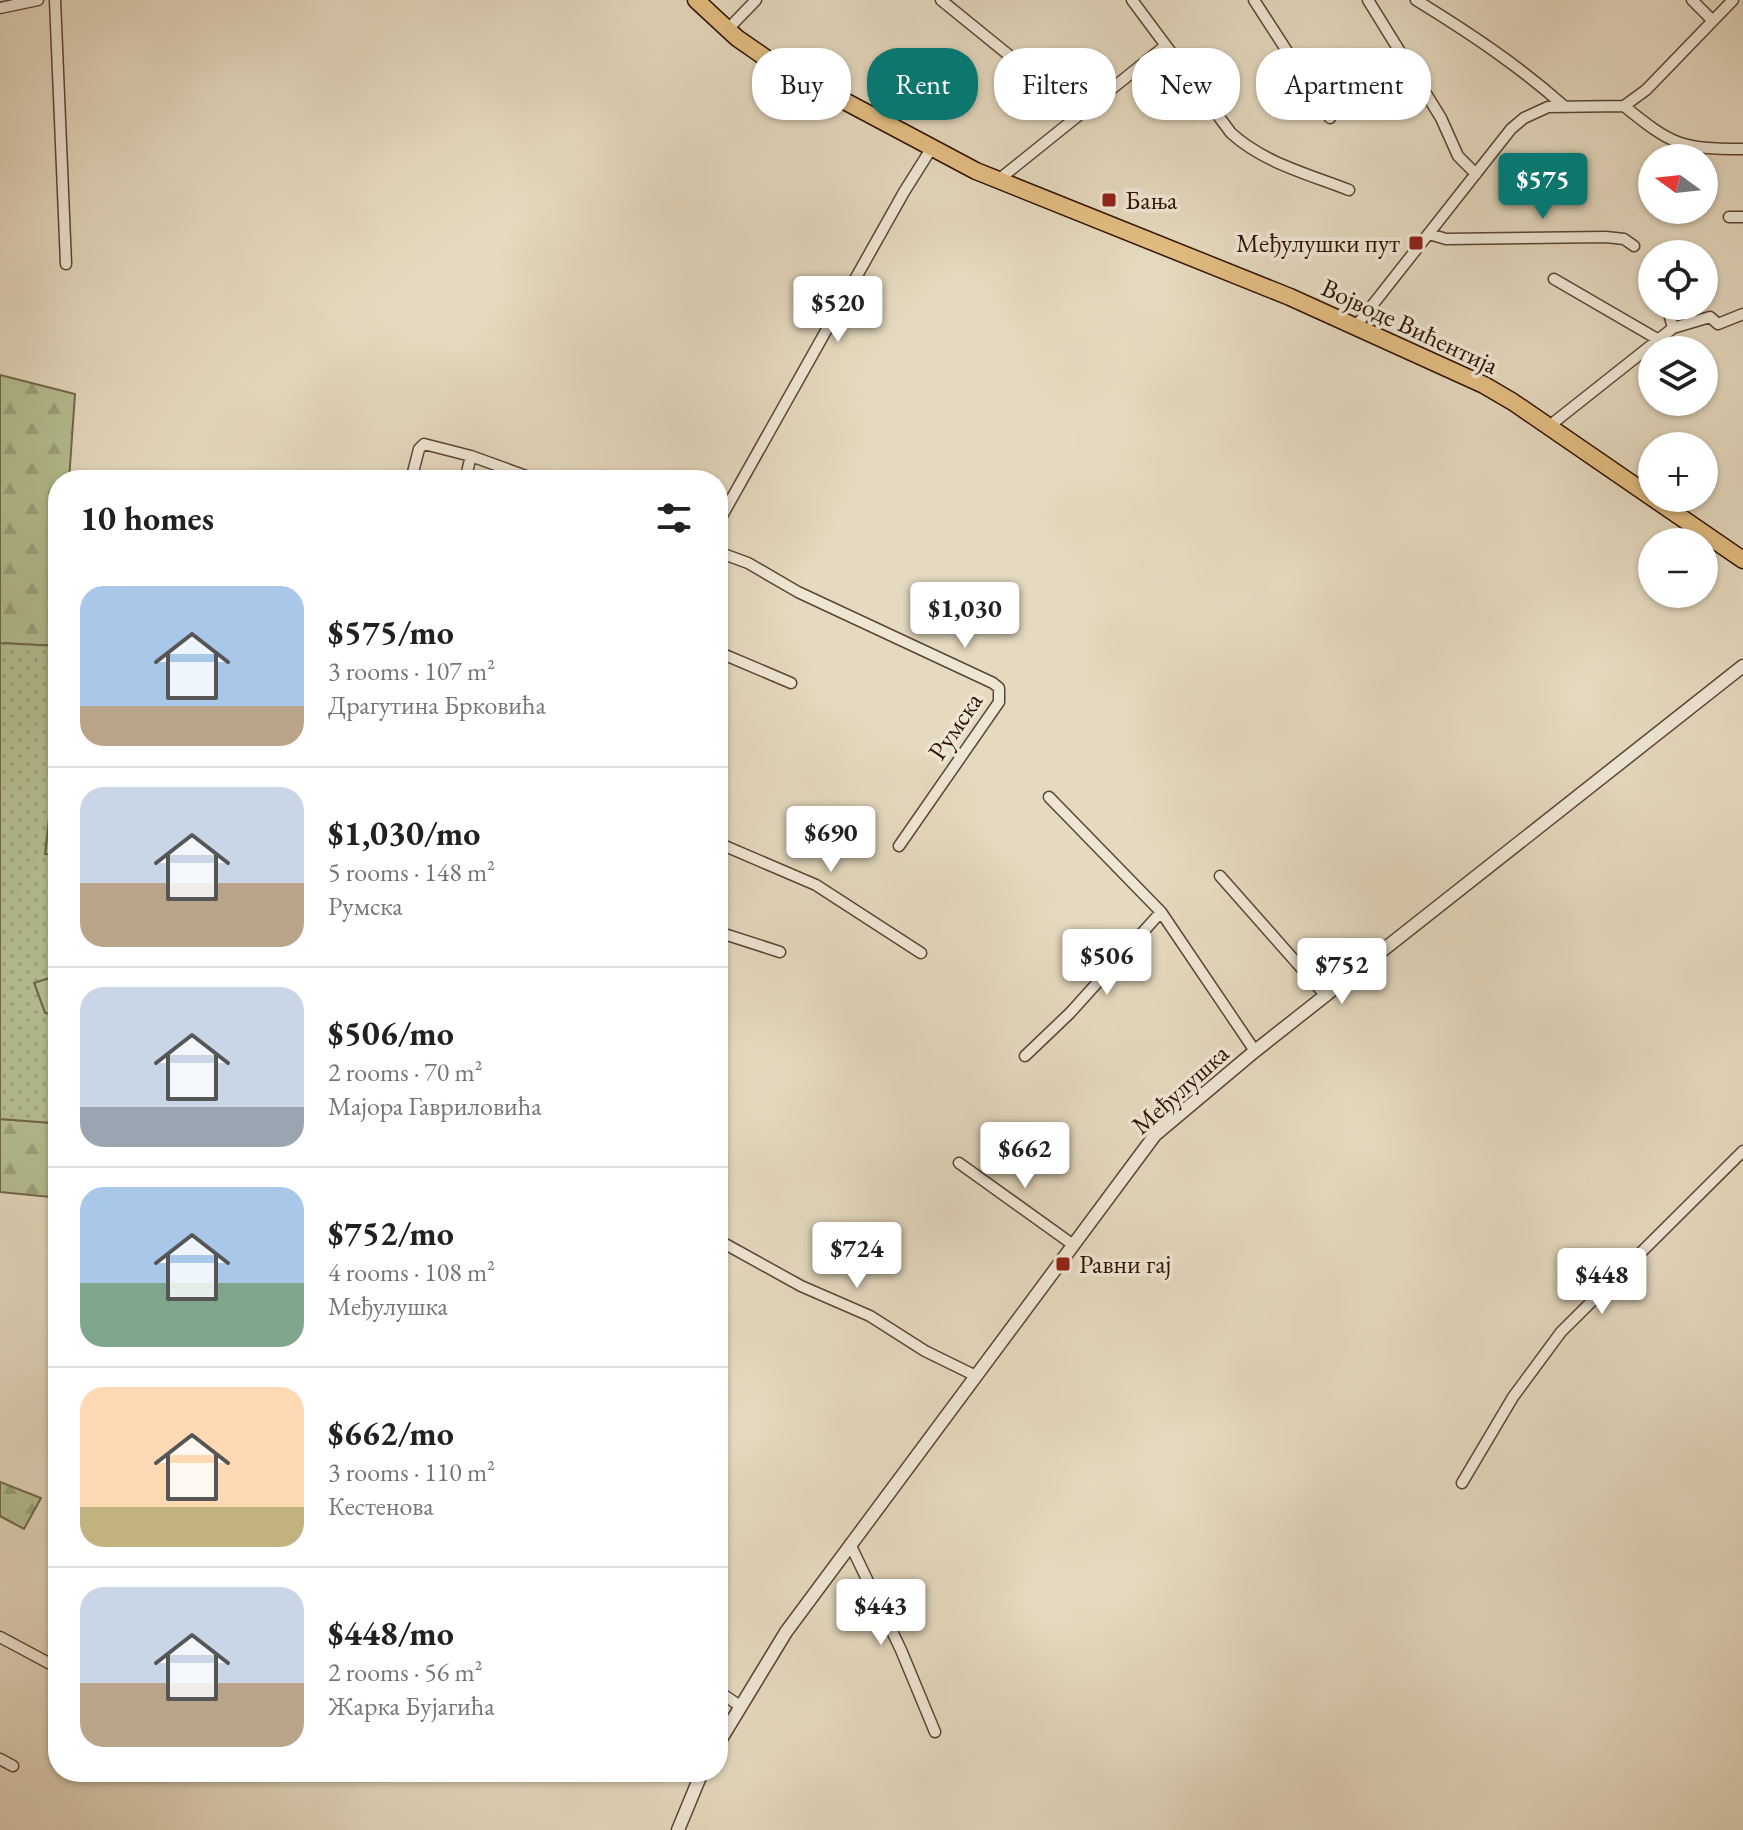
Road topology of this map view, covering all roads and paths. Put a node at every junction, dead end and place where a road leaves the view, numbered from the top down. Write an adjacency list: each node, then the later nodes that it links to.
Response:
1 (38, 0): 12 (street)
2 (55, 0): 29 (street)
3 (696, 0): 14 (main road, Војводе Вићентија)
4 (756, 0): 14 (street)
5 (941, 0): 16 (street)
6 (1132, 0): 15 (street)
7 (1254, 0): 17 (street)
8 (1368, 0): 22 (street)
9 (1416, 0): 18 (street)
10 (1692, 0): 13 (street)
11 (1733, 0): 13 (street)
12 (0, 8)
13 (1713, 21): 19 (street)
14 (728, 29): 20 (main road, Војводе Вићентија)
15 (1165, 46): 23 (street); 24 (street)
16 (1000, 48)
17 (1285, 48)
18 (1564, 106): 19 (street); 22 (street)
19 (1624, 106): 21 (street)
20 (931, 149): 23 (main road, Војводе Вићентија); 43 (street)
21 (1743, 149)
22 (1476, 174): 27 (street)
23 (997, 181): 33 (main road, Војводе Вићентија)
24 (1349, 190)
25 (1729, 217): 26 (street)
26 (1743, 217)
27 (1429, 234): 28 (street); 33 (street)
28 (1634, 246)
29 (66, 264)
30 (1554, 279): 35 (street)
31 (1743, 314): 34 (street)
32 (1671, 320): 34 (street)
33 (1356, 326): 38 (main road, Војводе Вићентија)
34 (1673, 328): 36 (street)
35 (1652, 336)
36 (1664, 336)
37 (1638, 356): 38 (street)
38 (1548, 427): 45 (main road, Војводе Вићентија)
39 (471, 456): 40 (street); 41 (street); 42 (street)
40 (414, 470)
41 (468, 470)
42 (510, 470)
43 (728, 505)
44 (728, 556): 50 (street, Румска)
45 (1743, 560)
46 (728, 656): 48 (street)
47 (1743, 666): 57 (street, Међулушка)
48 (791, 683)
49 (1049, 797): 53 (street)
50 (899, 846)
51 (728, 847): 56 (street)
52 (1220, 876): 57 (street)
53 (1161, 912): 58 (street); 59 (street)
54 (728, 935): 55 (street)
55 (780, 952)
56 (921, 953)
57 (1326, 996): 58 (street, Међулушка)
58 (1255, 1051): 62 (street, Међулушка)
59 (1025, 1056)
60 (1743, 1151): 65 (street)
61 (959, 1163): 62 (street)
62 (1072, 1244): 64 (street, Међулушка)
63 (728, 1246): 64 (street)
64 (974, 1375): 66 (street, Међулушка)
65 (1462, 1483)
66 (850, 1544): 70 (street, Међулушка); 72 (street)
67 (0, 1637): 68 (street)
68 (48, 1663)
69 (728, 1698): 70 (street)
70 (740, 1706): 71 (street, Међулушка)
71 (728, 1727)
72 (935, 1732)
73 (0, 1759): 74 (street)
74 (13, 1766)
75 (698, 1782): 76 (street)
76 (678, 1830)

